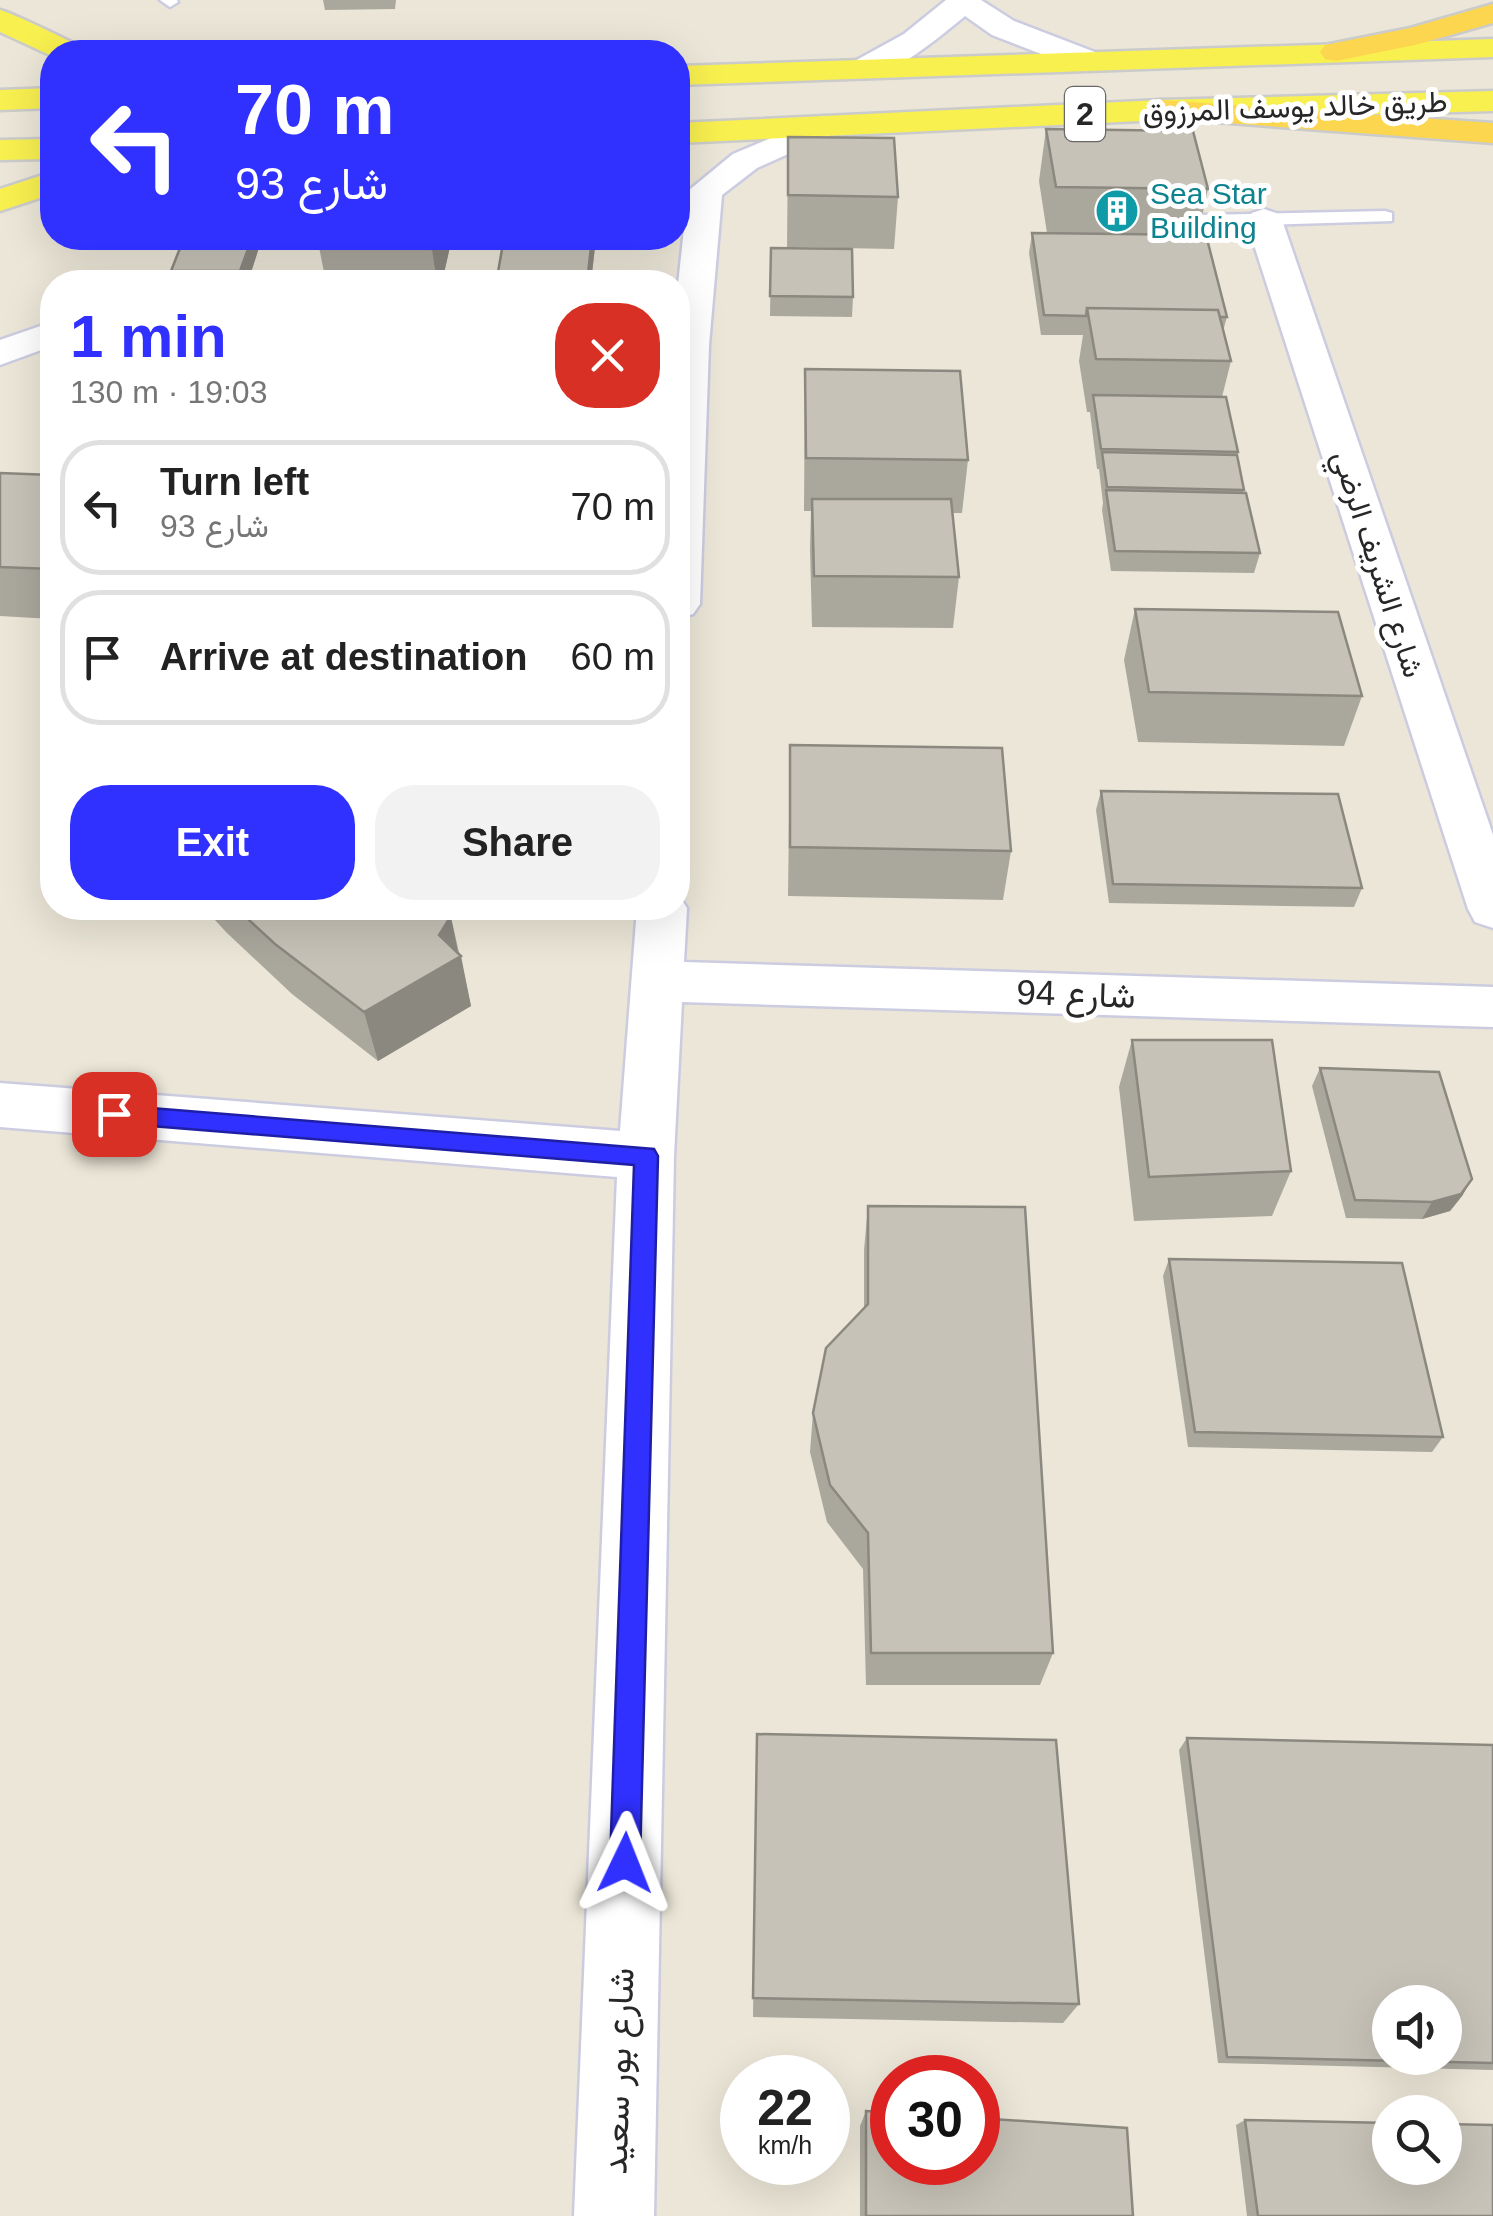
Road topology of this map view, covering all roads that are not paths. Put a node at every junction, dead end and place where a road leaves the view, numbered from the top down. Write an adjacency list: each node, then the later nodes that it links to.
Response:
1 (962, 1): 7 (street); 8 (street)
2 (1493, 13): 6 (highway)
3 (0, 19): 4 (main road)
4 (40, 41)
5 (1493, 48): 6 (main road, طريق خالد يوسف المرزوق / 2)
6 (1336, 52): 7 (main road, طريق خالد يوسف المرزوق / 2)
7 (1089, 61): 8 (main road, طريق خالد يوسف المرزوق / 2)
8 (864, 69): 9 (main road, طريق خالد يوسف المرزوق / 2)
9 (690, 76)
10 (40, 98): 11 (main road)
11 (0, 100)
12 (1493, 100): 13 (main road, طريق خالد يوسف المرزوق / 2)
13 (1160, 110): 14 (main road, طريق خالد يوسف المرزوق / 2); 16 (highway)
14 (823, 126): 15 (main road, طريق خالد يوسف المرزوق / 2); 19 (street)
15 (690, 132)
16 (1493, 133)
17 (0, 150): 18 (main road)
18 (40, 150)
19 (691, 181)
20 (40, 186): 21 (main road)
21 (0, 201)
22 (1385, 218): 23 (lane)
23 (1264, 220): 24 (lane); 27 (street, شارع الشريف الرضي)
24 (1204, 221)
25 (40, 339): 26 (street)
26 (0, 354)
27 (1493, 909)
28 (662, 920): 29 (street, شارع بور سعيد)
29 (660, 981): 30 (street, شارع 94); 32 (street, شارع بور سعيد)
30 (1493, 1007)
31 (0, 1105): 32 (street)
32 (646, 1156): 33 (street, شارع بور سعيد)
33 (614, 2216)

